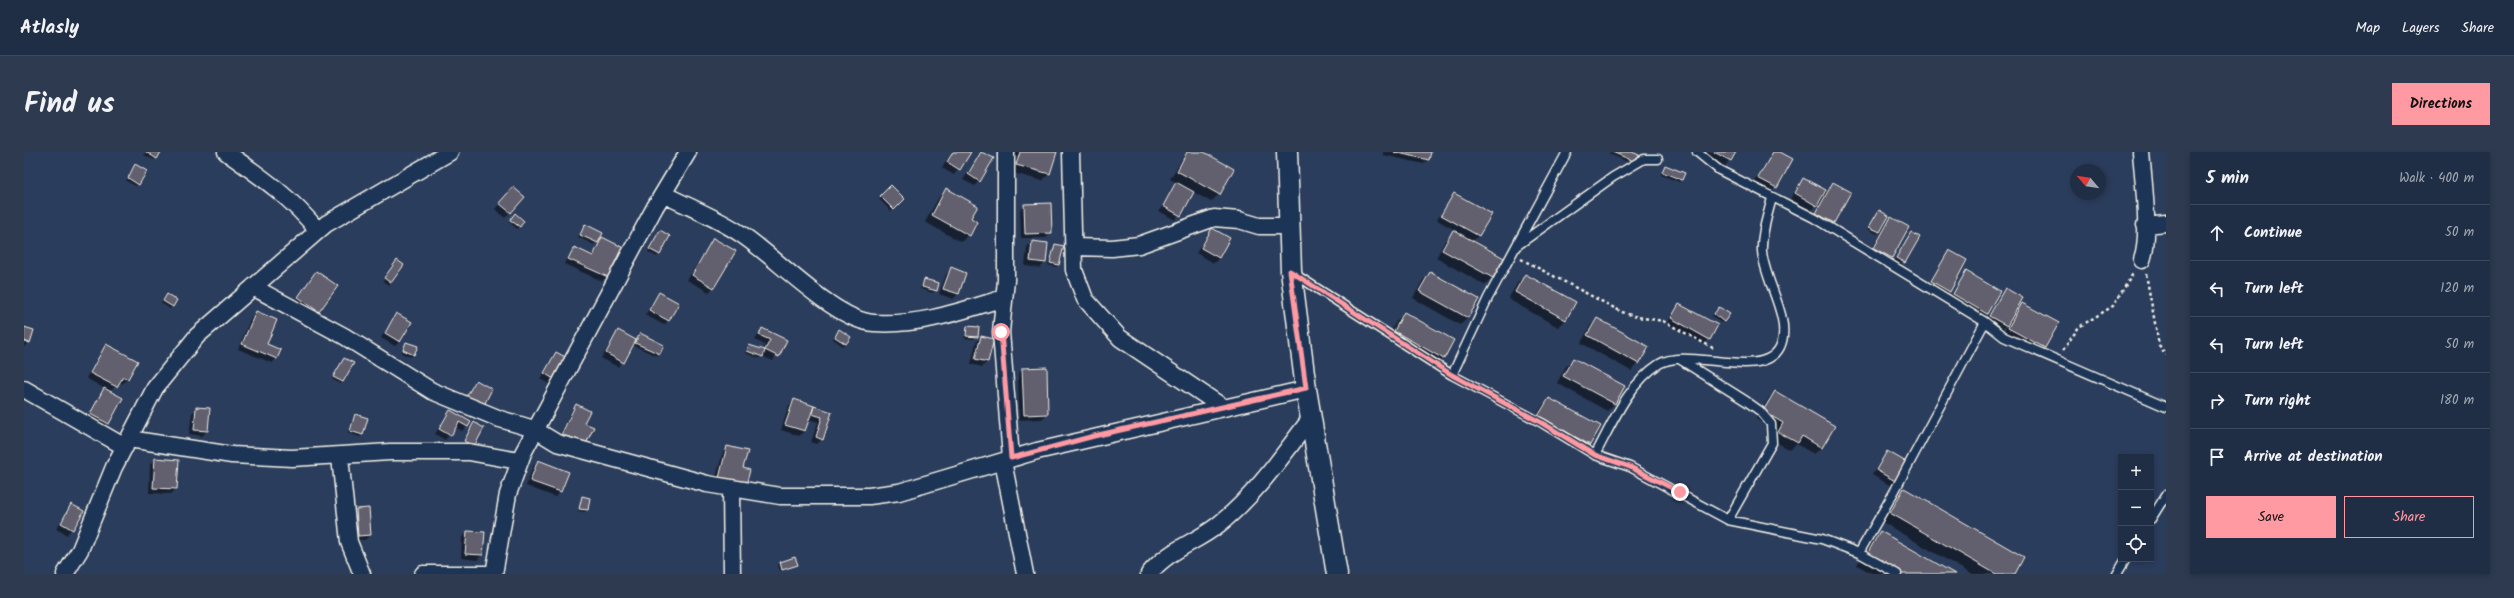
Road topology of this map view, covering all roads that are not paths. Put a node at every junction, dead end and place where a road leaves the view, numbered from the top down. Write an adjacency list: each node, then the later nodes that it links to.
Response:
1 (226, 152): 16 (street)
2 (450, 152): 16 (street)
3 (688, 152): 11 (street)
4 (1006, 152): 22 (street)
5 (1071, 152): 18 (street)
6 (1287, 152): 15 (street)
7 (1567, 152): 17 (lane)
8 (1697, 152): 12 (lane)
9 (2141, 152): 14 (street)
10 (1658, 159): 17 (lane)
11 (663, 194): 22 (street); 31 (street)
12 (1772, 198): 23 (lane); 24 (lane)
13 (2166, 223): 14 (street)
14 (2145, 225): 19 (street)
15 (1289, 226): 18 (street); 20 (street)
16 (318, 231): 21 (street)
17 (1516, 246): 25 (lane)
18 (1073, 247): 29 (street)
19 (2142, 260)
20 (1290, 271): 25 (lane); 26 (street)
21 (253, 287): 31 (street); 32 (street)
22 (1004, 298): 35 (street)
23 (1985, 322): 28 (lane); 41 (lane)
24 (1681, 359): 33 (lane); 40 (lane)
25 (1452, 375): 33 (lane)
26 (1306, 388): 29 (street); 30 (street)
27 (24, 389): 32 (street)
28 (2166, 407)
29 (1224, 408): 35 (street)
30 (1310, 418): 48 (street); 49 (street)
31 (534, 429): 36 (street); 37 (street)
32 (127, 443): 34 (street); 43 (street)
33 (1595, 455): 40 (lane)
34 (340, 457): 36 (street); 44 (street)
35 (1007, 459): 37 (street); 47 (street)
36 (519, 461): 45 (street)
37 (731, 488): 46 (street)
38 (2166, 495): 39 (lane)
39 (2154, 514)
40 (1728, 520): 41 (lane)
41 (1859, 553): 50 (lane)
42 (2124, 562): 51 (lane)
43 (65, 574)
44 (362, 574)
45 (423, 574)
46 (732, 574)
47 (1025, 574)
48 (1149, 574)
49 (1337, 574)
50 (1897, 574)
51 (2116, 574)

